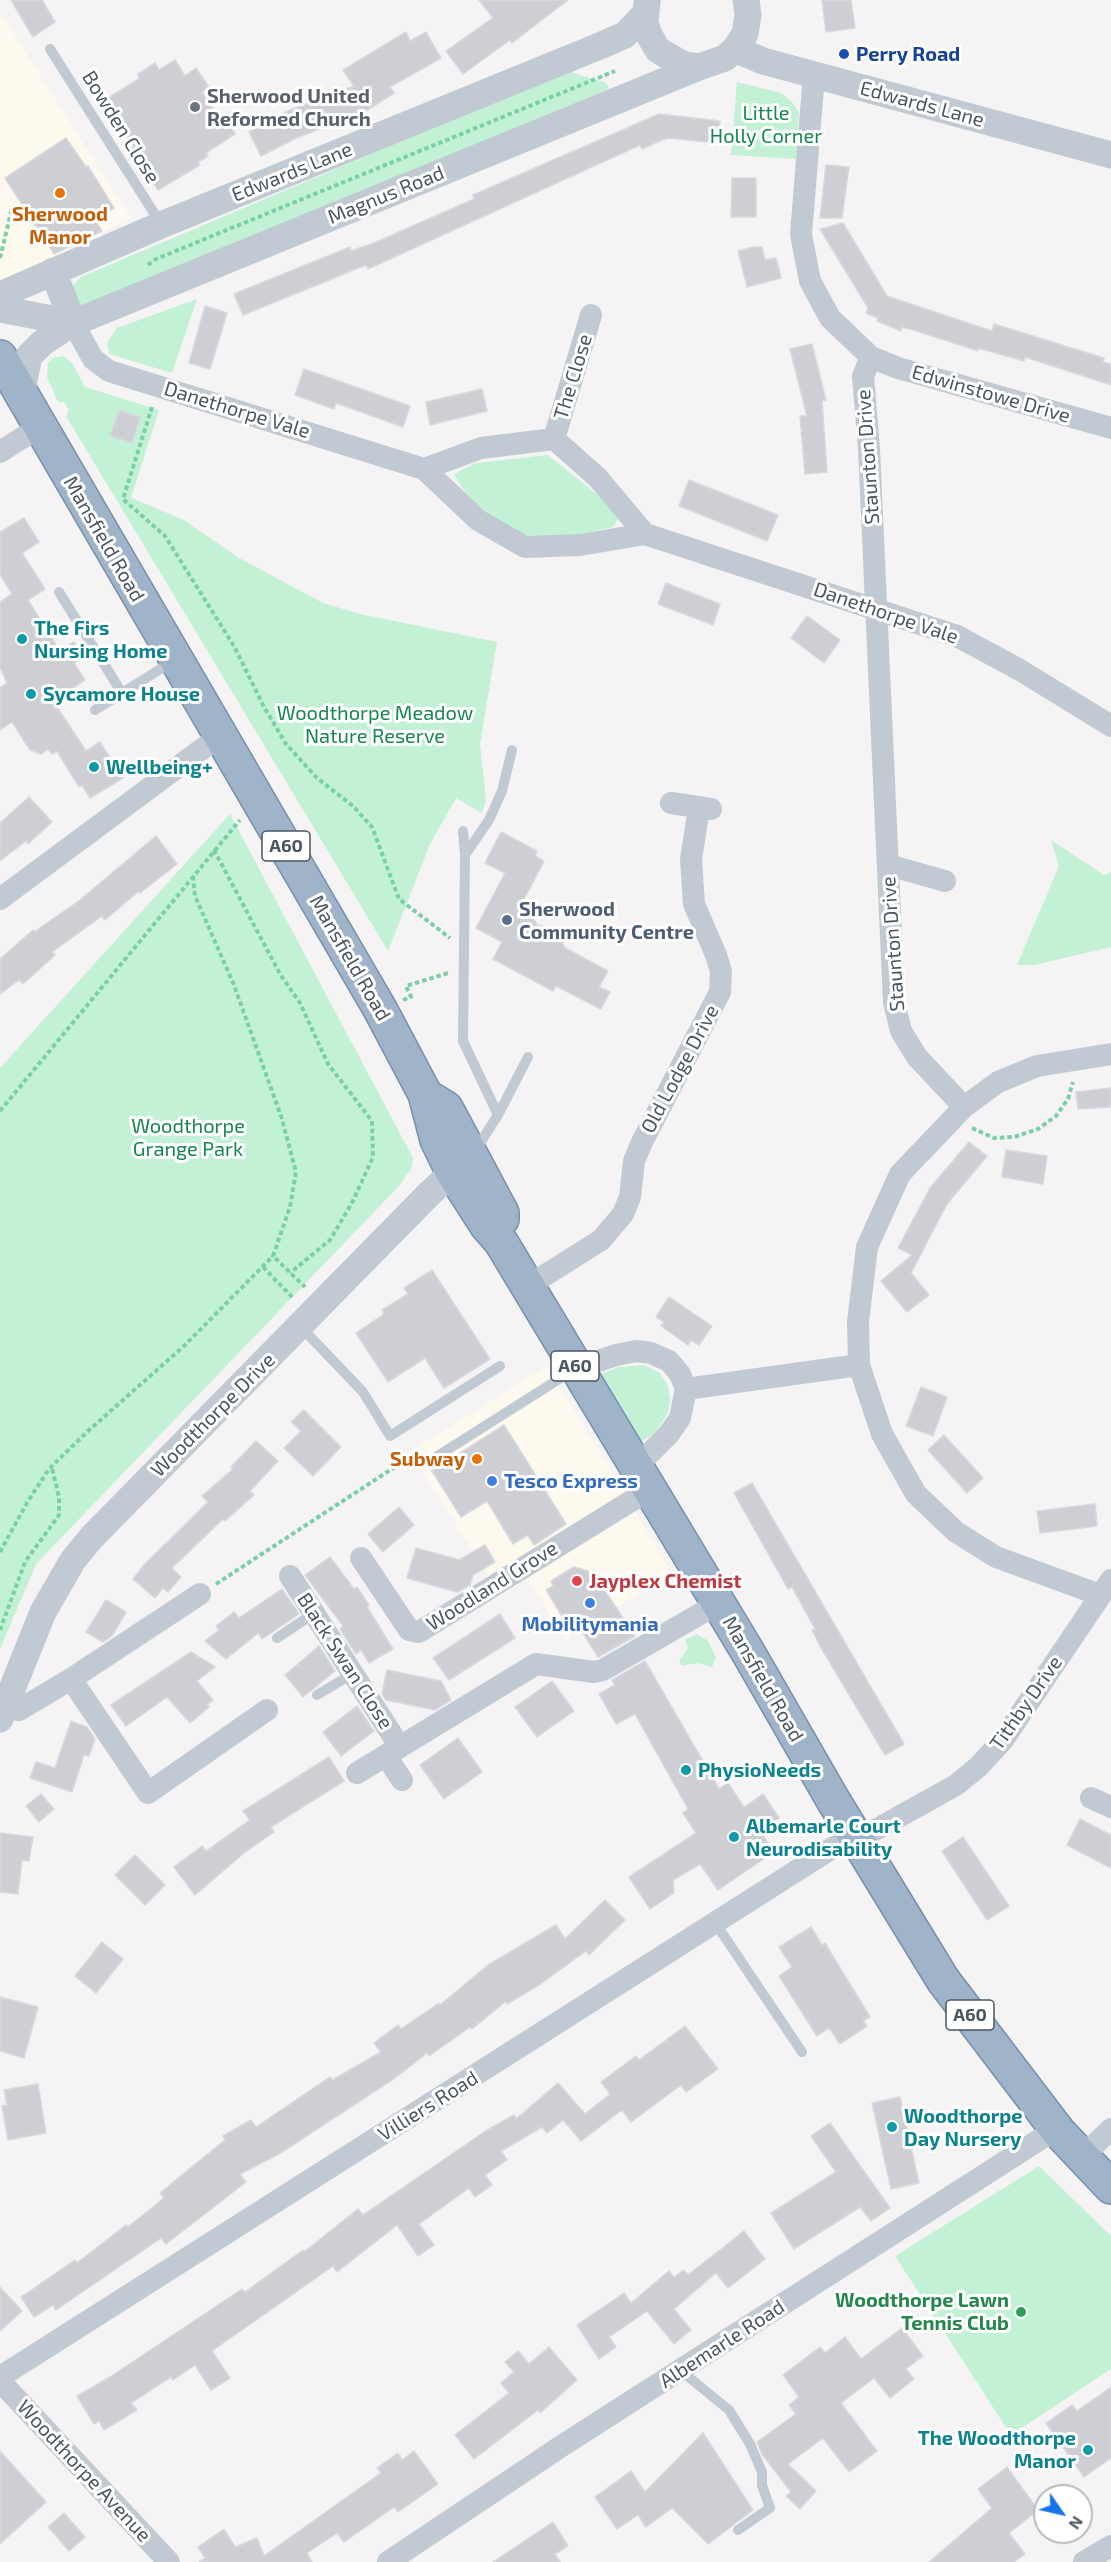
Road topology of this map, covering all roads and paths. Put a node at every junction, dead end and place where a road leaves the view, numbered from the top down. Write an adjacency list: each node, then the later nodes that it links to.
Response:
1 (746, 0): 5 (street)
2 (646, 7): 3 (street, Edwards Lane); 6 (street)
3 (602, 45): 7 (path); 12 (street, Edwards Lane)
4 (50, 49): 12 (lane, Bowden Close)
5 (735, 49): 6 (street, Magnus Road); 8 (street, Edwards Lane)
6 (699, 67): 9 (street, Magnus Road)
7 (615, 71): 9 (path); 15 (path)
8 (814, 75): 10 (street, Edwards Lane); 21 (street)
9 (627, 95): 19 (street, Magnus Road)
10 (1111, 155)
11 (12, 208): 13 (path)
12 (161, 225): 14 (street, Edwards Lane)
13 (0, 258)
14 (53, 271): 16 (street, Edwards Lane); 19 (street)
15 (140, 272)
16 (0, 295)
17 (0, 309): 19 (street)
18 (591, 315): 26 (street, The Close)
19 (73, 323): 22 (street, Danethorpe Vale); 23 (street, Magnus Road)
20 (0, 357): 23 (highway, Mansfield Road / A60)
21 (871, 357): 25 (street, Edwinstowe Drive); 31 (street, Staunton Drive)
22 (159, 386): 28 (street, Danethorpe Vale); 47 (path)
23 (21, 395): 24 (highway, Mansfield Road / A60)
24 (39, 427): 27 (street); 32 (highway, Mansfield Road / A60)
25 (1111, 428)
26 (555, 439): 28 (street); 29 (street)
27 (0, 452)
28 (424, 469): 29 (street, Danethorpe Vale)
29 (645, 534): 31 (street, Danethorpe Vale)
30 (59, 592): 33 (lane)
31 (876, 608): 35 (street, Danethorpe Vale); 43 (street, Staunton Drive)
32 (176, 659): 33 (lane); 36 (highway, Mansfield Road / A60)
33 (122, 693): 34 (lane)
34 (95, 711)
35 (1111, 726)
36 (221, 735): 38 (highway, Mansfield Road / A60); 46 (street)
37 (512, 750): 42 (lane)
38 (258, 799): 41 (path); 49 (highway, Mansfield Road / A60)
39 (671, 803): 60 (street, Old Lodge Drive)
40 (463, 831): 42 (lane)
41 (214, 850): 44 (path); 59 (path)
42 (465, 855): 47 (lane)
43 (888, 865): 45 (street, Staunton Drive); 54 (street, Staunton Drive)
44 (193, 876): 53 (path); 57 (path)
45 (945, 881)
46 (0, 899)
47 (463, 947): 48 (lane)
48 (462, 968): 49 (path); 55 (lane)
49 (380, 1009): 56 (highway, Mansfield Road / A60)
50 (1111, 1054): 52 (street)
51 (528, 1057): 55 (lane)
52 (1077, 1058): 54 (street); 54 (path)
53 (0, 1111)
54 (959, 1112): 62 (street)
55 (498, 1115): 56 (lane)
56 (462, 1164): 60 (highway, Mansfield Road / A60); 61 (street, Woodthorpe Drive)
57 (273, 1257): 58 (path); 59 (path)
58 (263, 1267): 61 (path); 68 (path)
59 (290, 1273): 61 (path)
60 (528, 1286): 64 (highway, Mansfield Road / A60)
61 (312, 1315): 63 (lane); 83 (street, Woodthorpe Drive)
62 (859, 1365): 65 (street); 73 (street)
63 (500, 1366)
64 (577, 1368): 65 (street); 67 (lane); 69 (highway, Mansfield Road / A60)
65 (686, 1389): 69 (street, Woodland Grove)
66 (419, 1451): 74 (path)
67 (428, 1462)
68 (52, 1467): 70 (path); 77 (path)
69 (641, 1477): 71 (street, Woodland Grove); 75 (highway, Mansfield Road / A60)
70 (0, 1552)
71 (361, 1557)
72 (290, 1576): 76 (street, Black Swan Close)
73 (1106, 1588): 87 (street, Tithby Drive)
74 (200, 1594): 80 (street, Woodthorpe Drive)
75 (718, 1603): 84 (street, Black Swan Close); 87 (highway, Mansfield Road / A60)
76 (313, 1614): 78 (lane); 79 (street, Black Swan Close)
77 (0, 1630)
78 (277, 1638)
79 (352, 1674): 81 (lane); 84 (street, Black Swan Close)
80 (71, 1679): 82 (street); 83 (street, Woodthorpe Drive)
81 (317, 1695)
82 (267, 1710)
83 (2, 1714)
84 (393, 1751): 85 (street, Black Swan Close); 86 (street, Black Swan Close)
85 (357, 1773)
86 (402, 1780)
87 (856, 1839): 88 (street, Villiers Road); 91 (highway, Mansfield Road / A60)
88 (716, 1924): 89 (lane); 95 (street, Villiers Road)
89 (802, 2052)
90 (1111, 2129): 92 (street)
91 (1058, 2131): 92 (highway, Mansfield Road / A60); 94 (street, Albemarle Road)
92 (1082, 2157): 93 (highway, Mansfield Road / A60)
93 (1111, 2187)
94 (680, 2370): 96 (lane); 100 (street, Albemarle Road)
95 (0, 2379): 99 (street, Woodthorpe Avenue)
96 (738, 2530)
97 (1111, 2546): 98 (street)
98 (1089, 2561)
99 (169, 2562)
100 (388, 2562)

